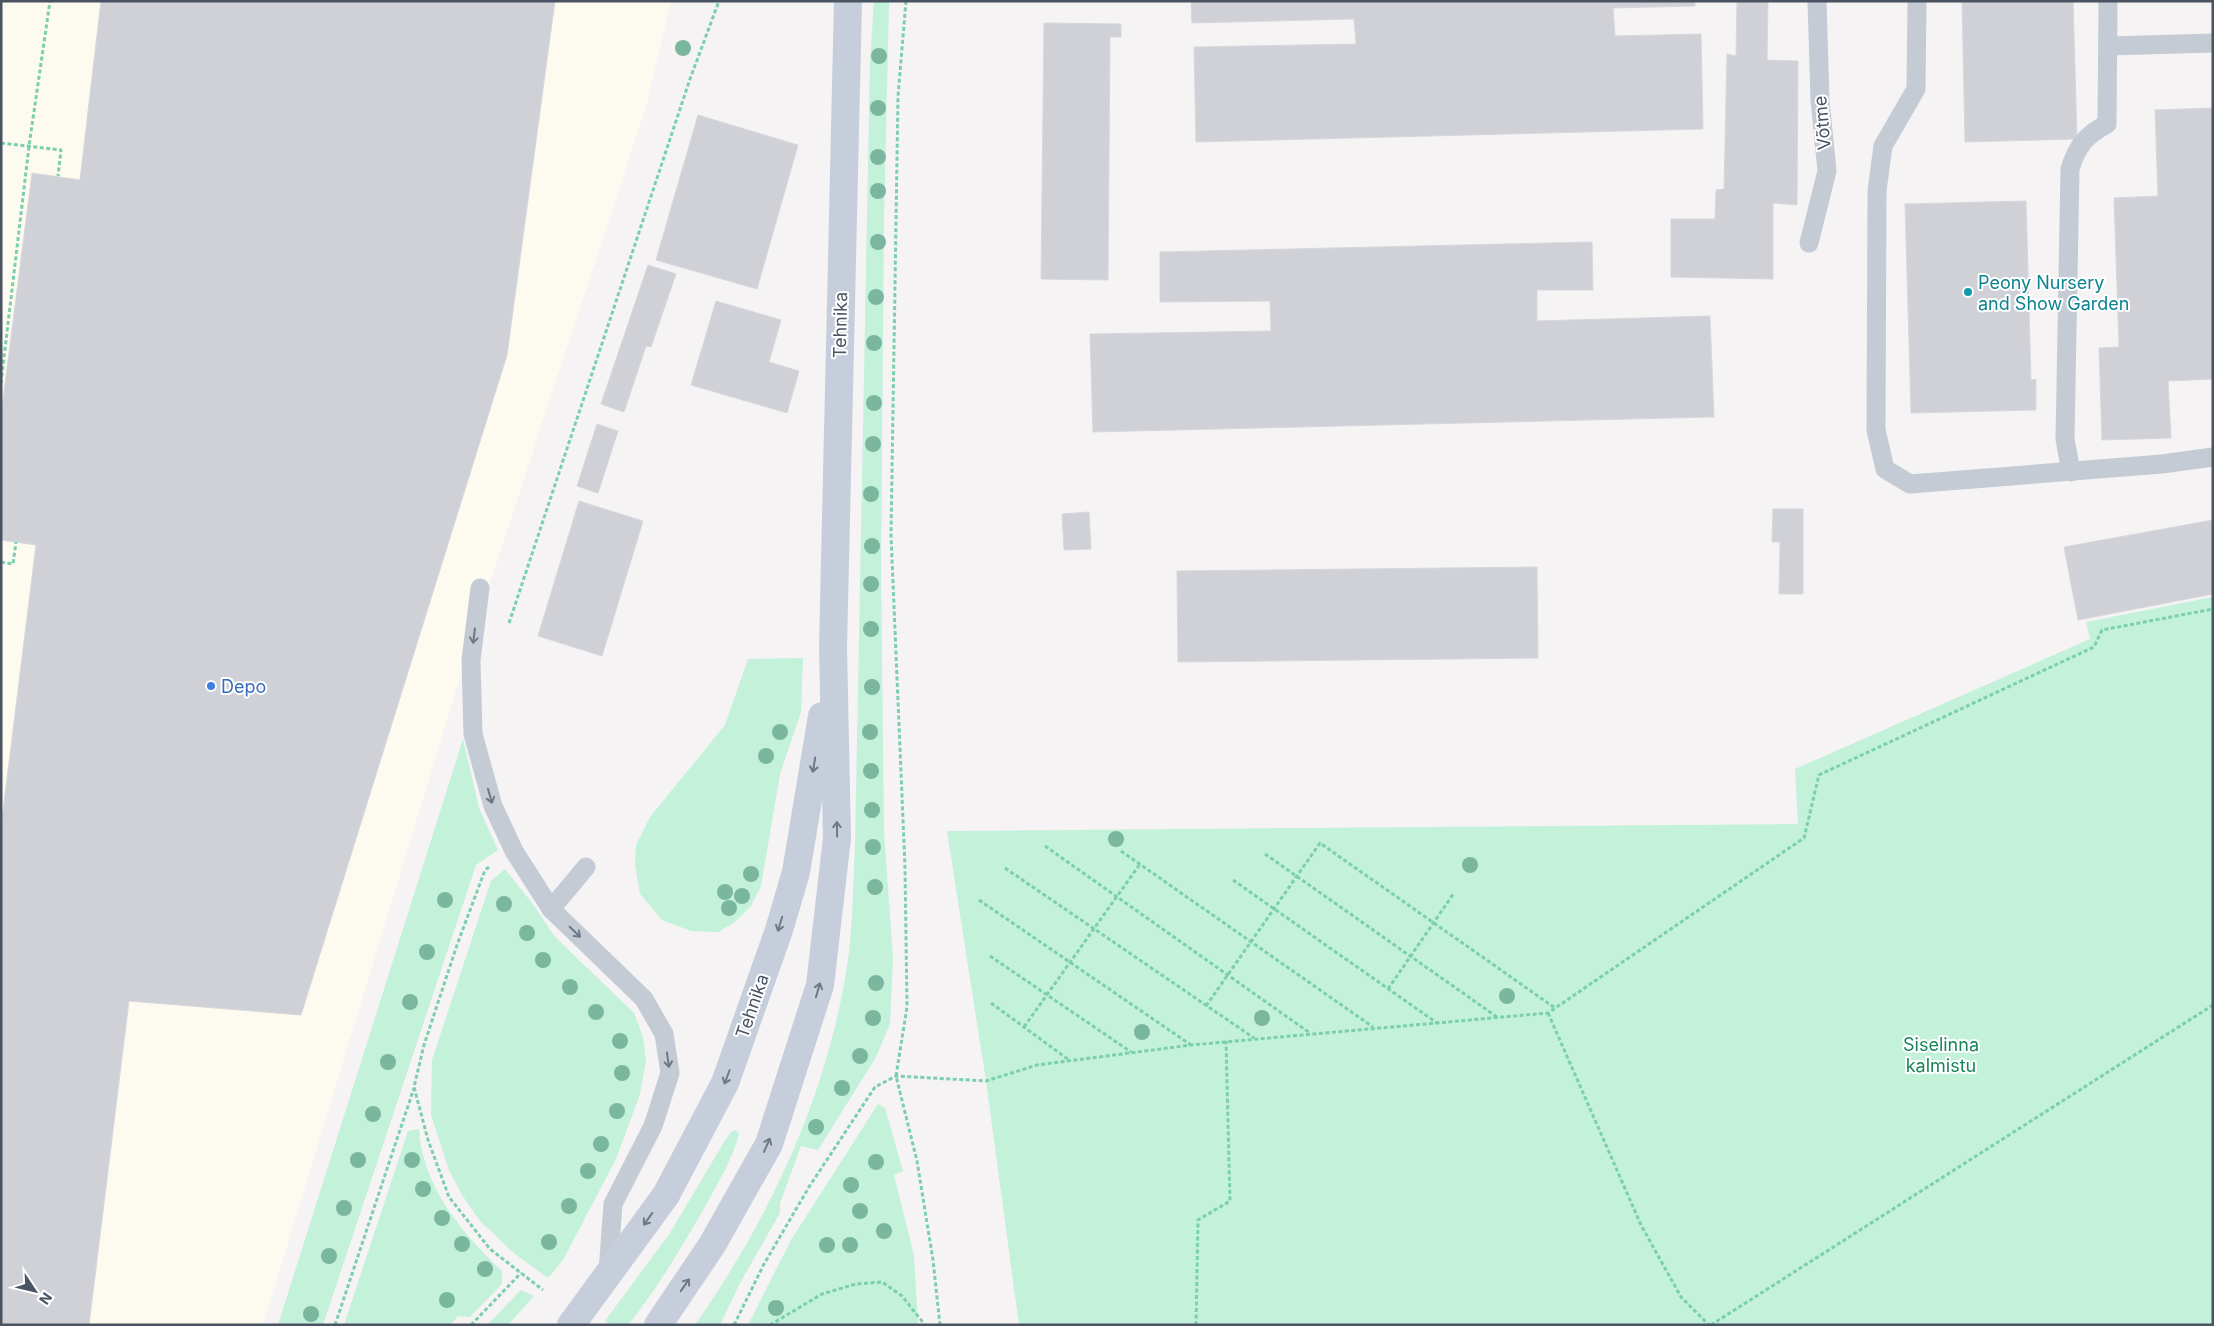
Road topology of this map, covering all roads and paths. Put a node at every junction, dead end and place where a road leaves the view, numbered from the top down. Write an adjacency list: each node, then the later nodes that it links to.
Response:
1 (50, 1): 11 (path)
2 (719, 1): 21 (path)
3 (848, 1): 22 (main road, Tehnika)
4 (906, 1): 61 (path)
5 (1817, 1): 13 (lane, Võtme)
6 (1917, 1): 16 (lane)
7 (2108, 1): 9 (lane)
8 (2213, 43): 9 (lane)
9 (2109, 46): 16 (lane)
10 (1, 144): 11 (path)
11 (29, 146): 12 (path); 14 (path)
12 (58, 176)
13 (1810, 243)
14 (1, 383)
15 (2213, 457): 16 (lane)
16 (2071, 472)
17 (16, 542): 18 (path)
18 (1, 562)
19 (480, 588): 35 (lane, one-way to 35)
20 (2213, 610): 49 (path)
21 (508, 626)
22 (833, 648): 64 (main road, Tehnika, one-way to 64); 69 (main road, Tehnika, one-way to 22)
23 (1045, 846): 33 (path)
24 (1122, 851): 26 (path)
25 (1265, 854): 30 (path)
26 (1140, 864): 33 (path); 39 (path)
27 (491, 866): 62 (path)
28 (586, 867): 35 (lane)
29 (1005, 868): 38 (path)
30 (1297, 876): 36 (path); 37 (path); 41 (path)
31 (1233, 880): 36 (path)
32 (1454, 893): 37 (path)
33 (1117, 897): 38 (path); 43 (path)
34 (979, 900): 42 (path)
35 (551, 908): 64 (lane, one-way to 64)
36 (1274, 909): 39 (path); 44 (path)
37 (1433, 923): 41 (path); 49 (path)
38 (1094, 928): 42 (path); 48 (path)
39 (1251, 942): 43 (path); 54 (path)
40 (990, 956): 45 (path)
41 (1410, 956): 44 (path); 51 (path)
42 (1070, 962): 45 (path); 58 (path)
43 (1228, 975): 48 (path); 55 (path)
44 (1388, 988): 52 (path)
45 (1046, 994): 53 (path); 59 (path)
46 (990, 1003): 53 (path)
47 (2213, 1005): 75 (path)
48 (1206, 1006): 56 (path)
49 (1555, 1008): 50 (path)
50 (1548, 1013): 51 (path); 75 (path)
51 (1498, 1018): 52 (path)
52 (1437, 1023): 54 (path)
53 (1024, 1027): 60 (path)
54 (1374, 1028): 55 (path)
55 (1311, 1034): 56 (path)
56 (1254, 1038): 57 (path)
57 (1226, 1041): 58 (path); 74 (path)
58 (1191, 1045): 59 (path)
59 (1131, 1052): 60 (path)
60 (1070, 1060): 61 (path)
61 (896, 1076): 70 (path); 73 (path)
62 (414, 1087): 63 (path); 66 (path)
63 (521, 1273): 65 (path); 67 (path)
64 (608, 1275): 68 (main road, Tehnika)
65 (542, 1290)
66 (335, 1325)
67 (471, 1325)
68 (571, 1325)
69 (658, 1325)
70 (734, 1325)
71 (770, 1325): 72 (path)
72 (926, 1325)
73 (940, 1325)
74 (1196, 1325)
75 (1710, 1325)

